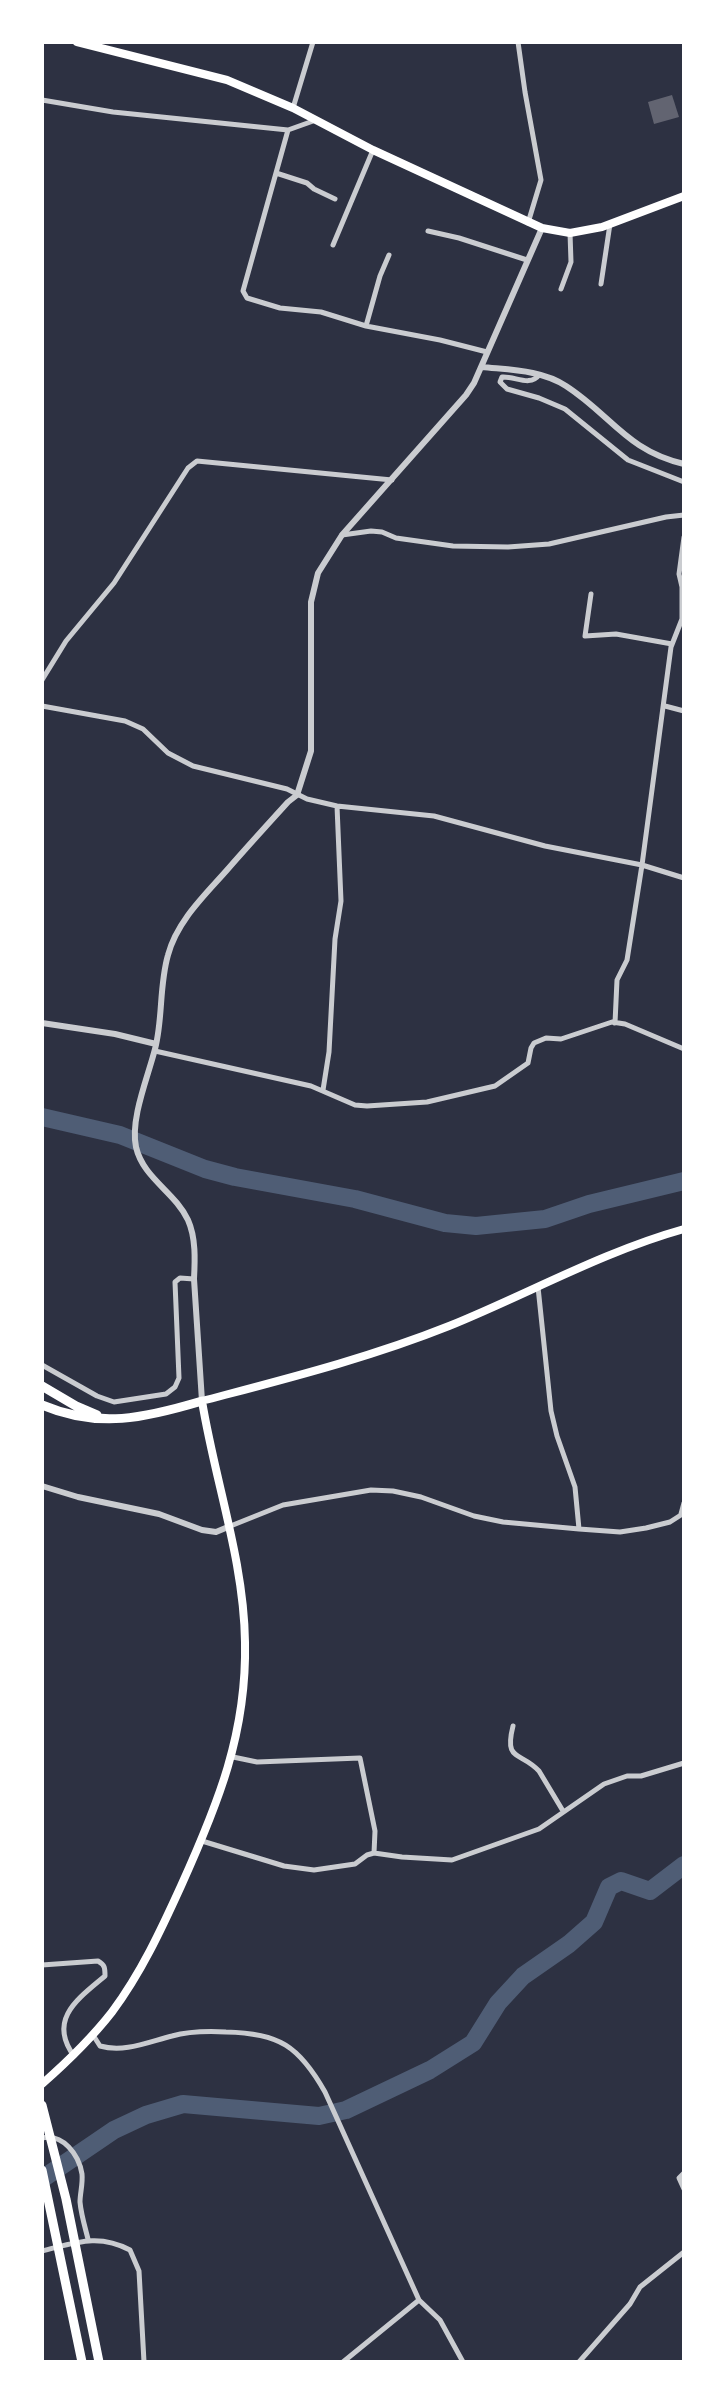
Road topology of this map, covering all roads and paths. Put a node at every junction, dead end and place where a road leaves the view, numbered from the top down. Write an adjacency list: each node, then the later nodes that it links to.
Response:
1 (77, 42): 5 (main road)
2 (314, 42): 5 (street)
3 (518, 42): 12 (street)
4 (42, 100): 7 (street)
5 (293, 108): 6 (main road)
6 (317, 120): 7 (street); 8 (main road)
7 (288, 130): 9 (street)
8 (373, 150): 12 (main road); 17 (street)
9 (276, 173): 11 (street); 22 (street)
10 (684, 196): 13 (main road)
11 (335, 199)
12 (528, 223): 14 (main road)
13 (610, 224): 16 (main road); 20 (street)
14 (542, 228): 16 (main road); 19 (street)
15 (428, 231): 19 (street)
16 (570, 233): 21 (street)
17 (333, 245)
18 (389, 255): 22 (street)
19 (528, 260): 23 (street)
20 (601, 284)
21 (561, 289)
22 (366, 326): 23 (street)
23 (487, 352): 24 (street)
24 (482, 367): 25 (street); 27 (street)
25 (539, 375): 26 (street); 28 (street)
26 (684, 464)
27 (392, 480): 30 (street); 34 (street)
28 (684, 482)
29 (684, 515): 30 (street)
30 (342, 535): 38 (street)
31 (684, 537): 33 (street)
32 (591, 594): 33 (street)
33 (672, 644): 36 (street)
34 (42, 680)
35 (42, 706): 38 (street)
36 (665, 706): 37 (street); 40 (street)
37 (684, 711)
38 (297, 795): 39 (street); 44 (street)
39 (337, 806): 40 (street); 46 (street)
40 (642, 865): 41 (street); 43 (street)
41 (684, 878)
42 (42, 1023): 44 (street)
43 (615, 1023): 45 (street); 46 (street)
44 (156, 1047): 46 (street); 48 (street)
45 (684, 1049)
46 (323, 1089)
47 (684, 1229): 49 (main road)
48 (194, 1279): 50 (street); 52 (street)
49 (538, 1287): 52 (main road); 59 (street)
50 (42, 1365)
51 (42, 1386): 54 (highway)
52 (202, 1401): 54 (highway); 58 (main road)
53 (42, 1405): 54 (highway)
54 (117, 1420)
55 (42, 1486): 58 (street)
56 (684, 1503): 57 (street)
57 (682, 1514): 59 (street)
58 (228, 1527): 59 (street); 61 (main road)
59 (579, 1529)
60 (513, 1726): 63 (street)
61 (233, 1757): 64 (main road); 65 (street)
62 (684, 1763): 63 (street)
63 (563, 1811): 65 (street)
64 (202, 1841): 65 (street); 67 (main road)
65 (374, 1853)
66 (42, 1965): 68 (street)
67 (93, 2035): 68 (main road); 78 (street)
68 (74, 2056): 69 (main road)
69 (42, 2084)
70 (42, 2105): 80 (highway)
71 (42, 2138): 75 (street)
72 (42, 2170): 79 (highway)
73 (684, 2173): 74 (street)
74 (684, 2189)
75 (88, 2239): 76 (street); 81 (street)
76 (42, 2251)
77 (684, 2252): 84 (street)
78 (419, 2300): 82 (street); 83 (street)
79 (82, 2362)
80 (99, 2362)
81 (144, 2362)
82 (343, 2362)
83 (463, 2362)
84 (579, 2362)

